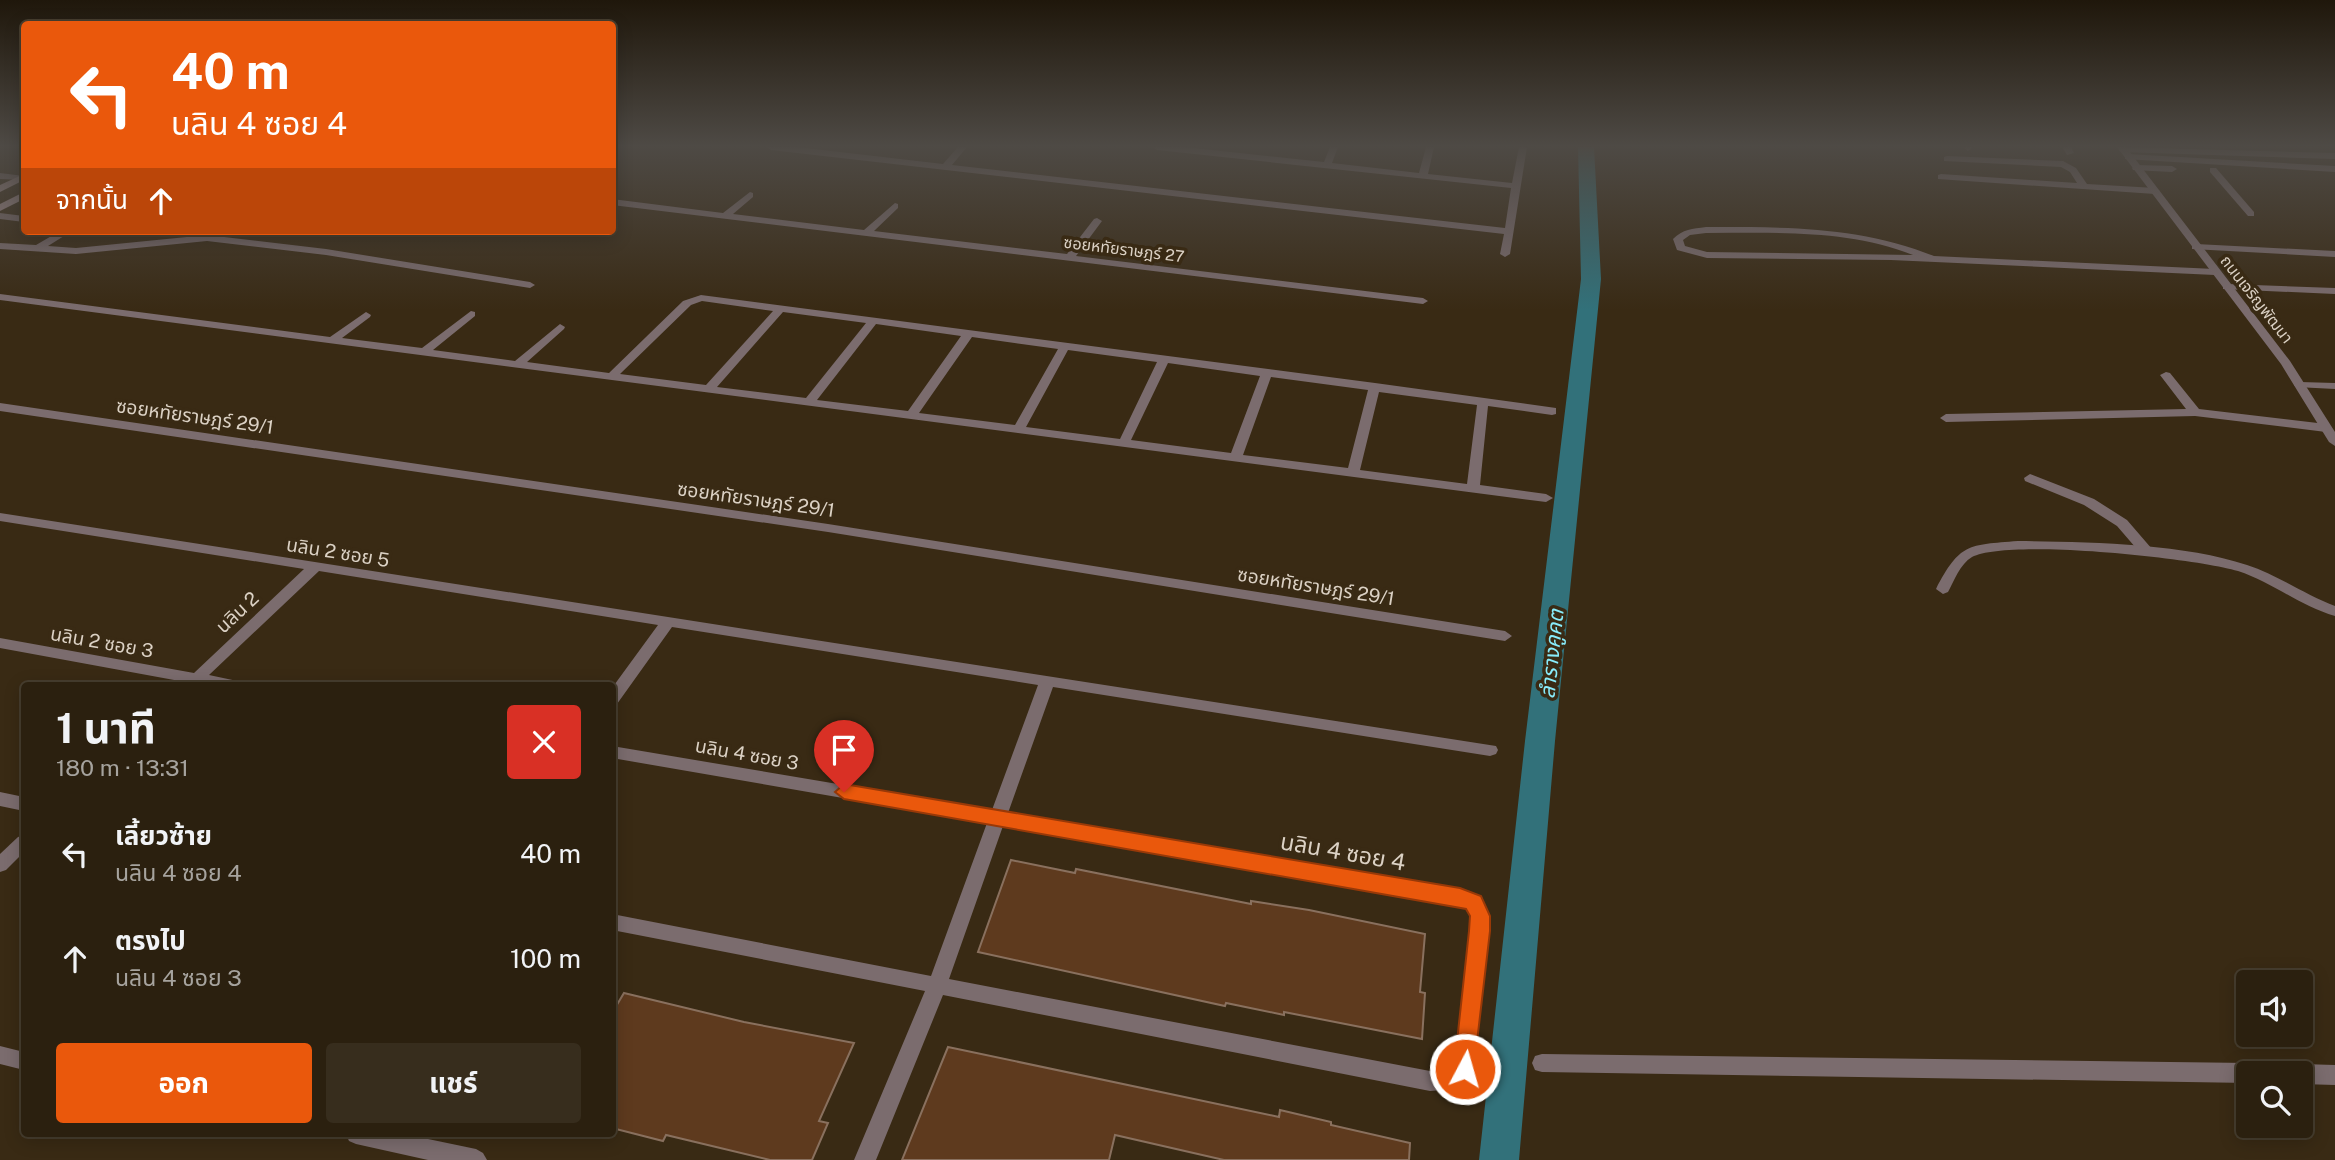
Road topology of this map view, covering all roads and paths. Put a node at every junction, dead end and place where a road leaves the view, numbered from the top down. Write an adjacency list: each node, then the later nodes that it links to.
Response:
1 (743, 201): 10 (street)
2 (1245, 201): 13 (street)
3 (1514, 201): 13 (street)
4 (2162, 201): 18 (street, ถนนเจริญพัฒนา)
5 (2240, 201): 8 (street)
6 (616, 202): 10 (street, ซอยหทัยราษฎร์ 27)
7 (895, 206): 14 (street)
8 (2251, 214)
9 (0, 216): 11 (street)
10 (725, 216): 14 (street, ซอยหทัยราษฎร์ 27)
11 (21, 219)
12 (1097, 220): 21 (street)
13 (1507, 231): 19 (street)
14 (866, 233): 21 (street, ซอยหทัยราษฎร์ 27)
15 (60, 235): 17 (street)
16 (0, 246): 17 (street)
17 (40, 247): 24 (street)
18 (2196, 247): 20 (street); 23 (street, ถนนเจริญพัฒนา)
19 (1505, 254)
20 (2335, 254)
21 (1069, 258): 28 (street, ซอยหทัยราษฎร์ 27)
22 (1930, 258): 22 (street); 23 (street)
23 (2215, 272): 25 (street, ถนนเจริญพัฒนา)
24 (530, 285)
25 (2227, 286): 26 (street); 43 (street, ถนนเจริญพัฒนา)
26 (2335, 291)
27 (0, 297): 35 (street)
28 (1423, 301)
29 (781, 308): 32 (street); 42 (street); 46 (street)
30 (471, 314): 37 (street)
31 (366, 315): 35 (street)
32 (873, 321): 34 (street); 47 (street)
33 (560, 327): 39 (street)
34 (968, 333): 36 (street); 52 (street)
35 (333, 340): 37 (street)
36 (1065, 346): 38 (street); 55 (street)
37 (424, 352): 39 (street)
38 (1164, 359): 40 (street); 57 (street)
39 (518, 364): 42 (street)
40 (1267, 372): 44 (street); 58 (street)
41 (2166, 375): 51 (street)
42 (612, 376): 46 (street)
43 (2300, 385): 45 (street); 54 (street, ถนนเจริญพัฒนา)
44 (1375, 386): 48 (street); 59 (street)
45 (2335, 386)
46 (709, 389): 47 (street)
47 (810, 401): 52 (street)
48 (1483, 401): 50 (street); 61 (street)
49 (0, 407): 69 (street, ซอยหทัยราษฎร์ 29/1)
50 (1552, 411)
51 (2195, 412): 53 (street); 54 (street)
52 (912, 415): 55 (street)
53 (1946, 418)
54 (2326, 428): 56 (street, ถนนเจริญพัฒนา)
55 (1019, 429): 57 (street)
56 (2335, 442)
57 (1124, 443): 58 (street)
58 (1236, 457): 59 (street)
59 (1353, 472): 61 (street)
60 (2030, 478): 64 (street)
61 (1473, 488): 62 (street)
62 (1546, 499)
63 (1, 518): 65 (street, นลิน 2 ซอย 5)
64 (2147, 552): 66 (street); 67 (street)
65 (314, 568): 68 (street, นลิน 2 ซอย 5); 71 (street, นลิน 2)
66 (1943, 589)
67 (2335, 611)
68 (667, 623): 72 (street, นลิน 2 ซอย 5); 73 (street)
69 (1505, 636)
70 (0, 643): 71 (street, นลิน 2 ซอย 3)
71 (192, 682)
72 (1047, 682): 74 (street, นลิน 2 ซอย 5); 78 (street)
73 (616, 694)
74 (1490, 750)
75 (616, 753): 78 (street, นลิน 4 ซอย 3)
76 (0, 800): 77 (street)
77 (21, 804)
78 (999, 818): 82 (street); 82 (street, นลิน 4 ซอย 4)
79 (21, 845): 80 (street)
80 (0, 865)
81 (616, 923): 82 (street)
82 (937, 986): 91 (street)
83 (0, 1055): 84 (street)
84 (21, 1059)
85 (1542, 1063): 86 (street)
86 (2236, 1073)
87 (2313, 1074): 88 (street)
88 (2335, 1074)
89 (370, 1137): 90 (street)
90 (477, 1160)
91 (865, 1160)

